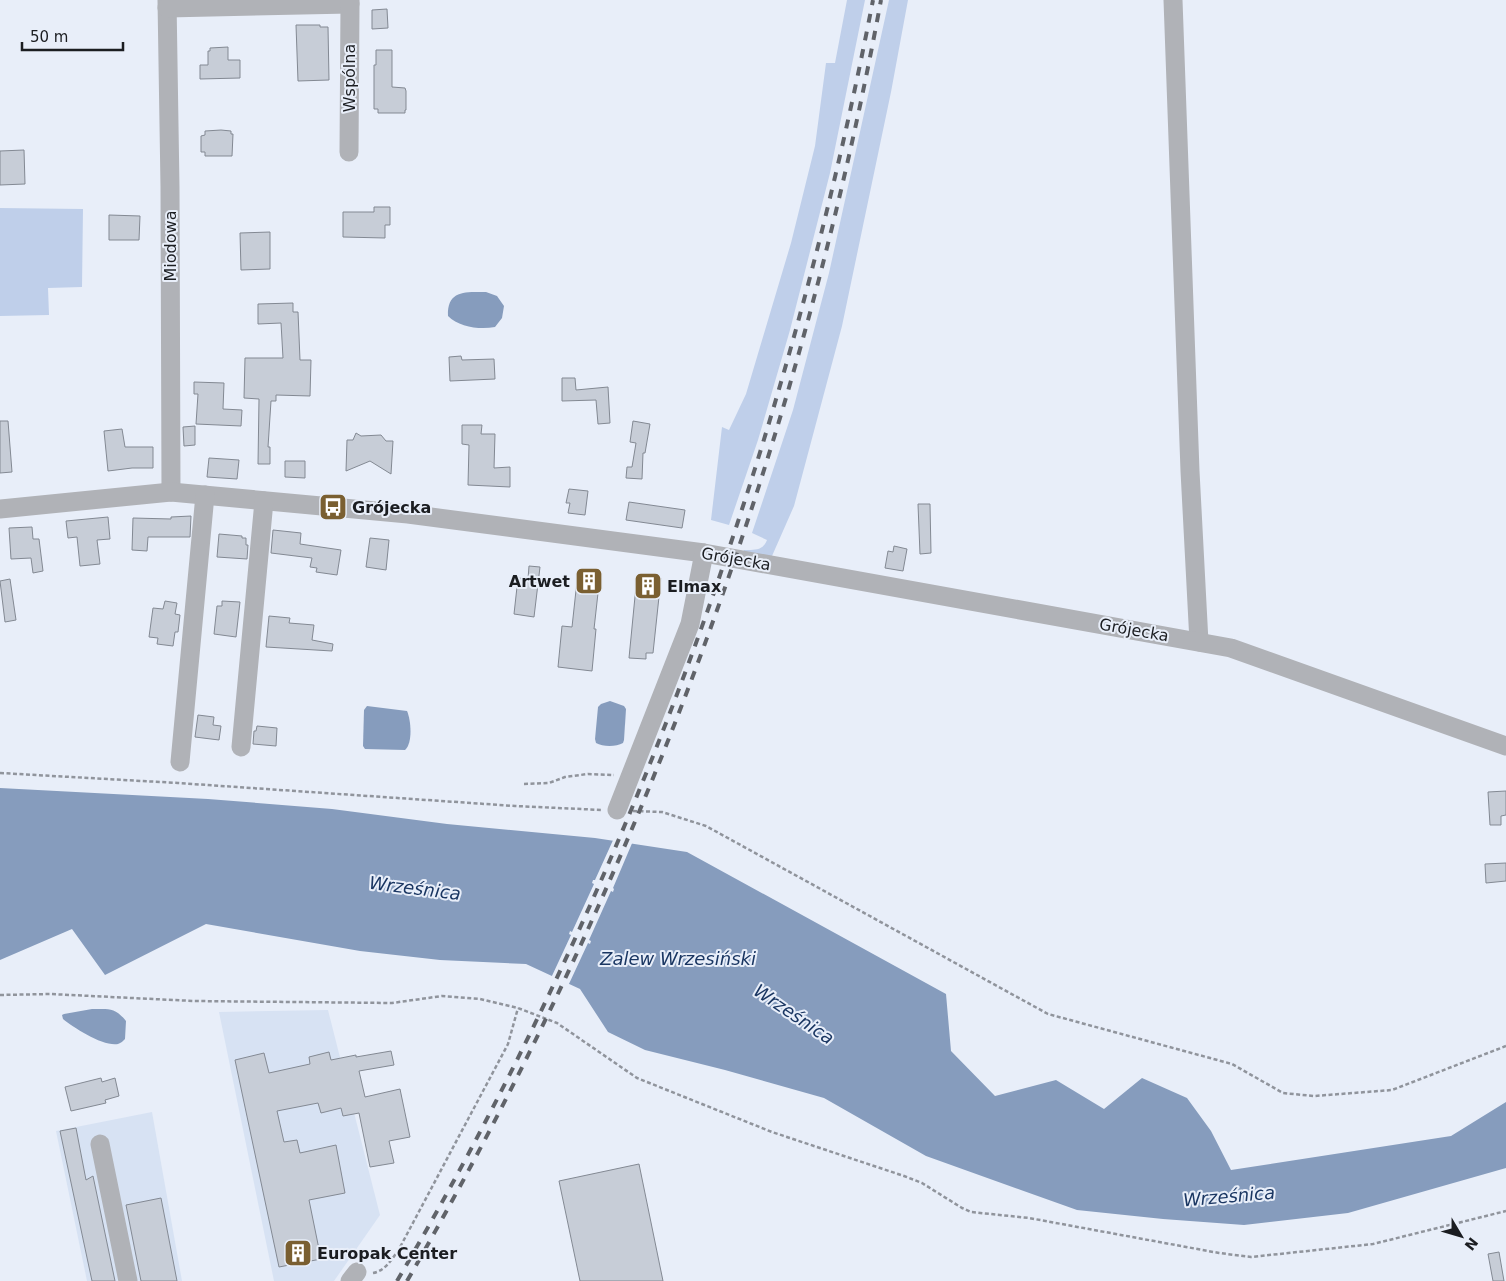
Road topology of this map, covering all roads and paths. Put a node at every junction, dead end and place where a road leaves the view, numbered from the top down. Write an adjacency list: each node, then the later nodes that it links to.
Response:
1 (1173, 0): 10 (street)
2 (350, 2): 3 (street, Wspólna); 4 (street, Wspólna)
3 (168, 4): 5 (street, Miodowa)
4 (349, 152)
5 (171, 492): 6 (street, Grójecka); 8 (street, Grójecka)
6 (205, 496): 7 (street, Grójecka); 13 (street)
7 (264, 501): 9 (street, Grójecka); 12 (street)
8 (0, 509)
9 (704, 553): 10 (street, Grójecka); 15 (street)
10 (1199, 642): 11 (street, Grójecka)
11 (1506, 746)
12 (240, 748)
13 (180, 762)
14 (0, 773): 17 (path)
15 (630, 779): 16 (path); 17 (street)
16 (524, 784)
17 (617, 810): 20 (path)
18 (0, 995): 19 (path)
19 (518, 1008): 22 (path); 23 (path)
20 (1506, 1046)
21 (100, 1144): 24 (street)
22 (1506, 1211)
23 (353, 1276)
24 (128, 1281)

